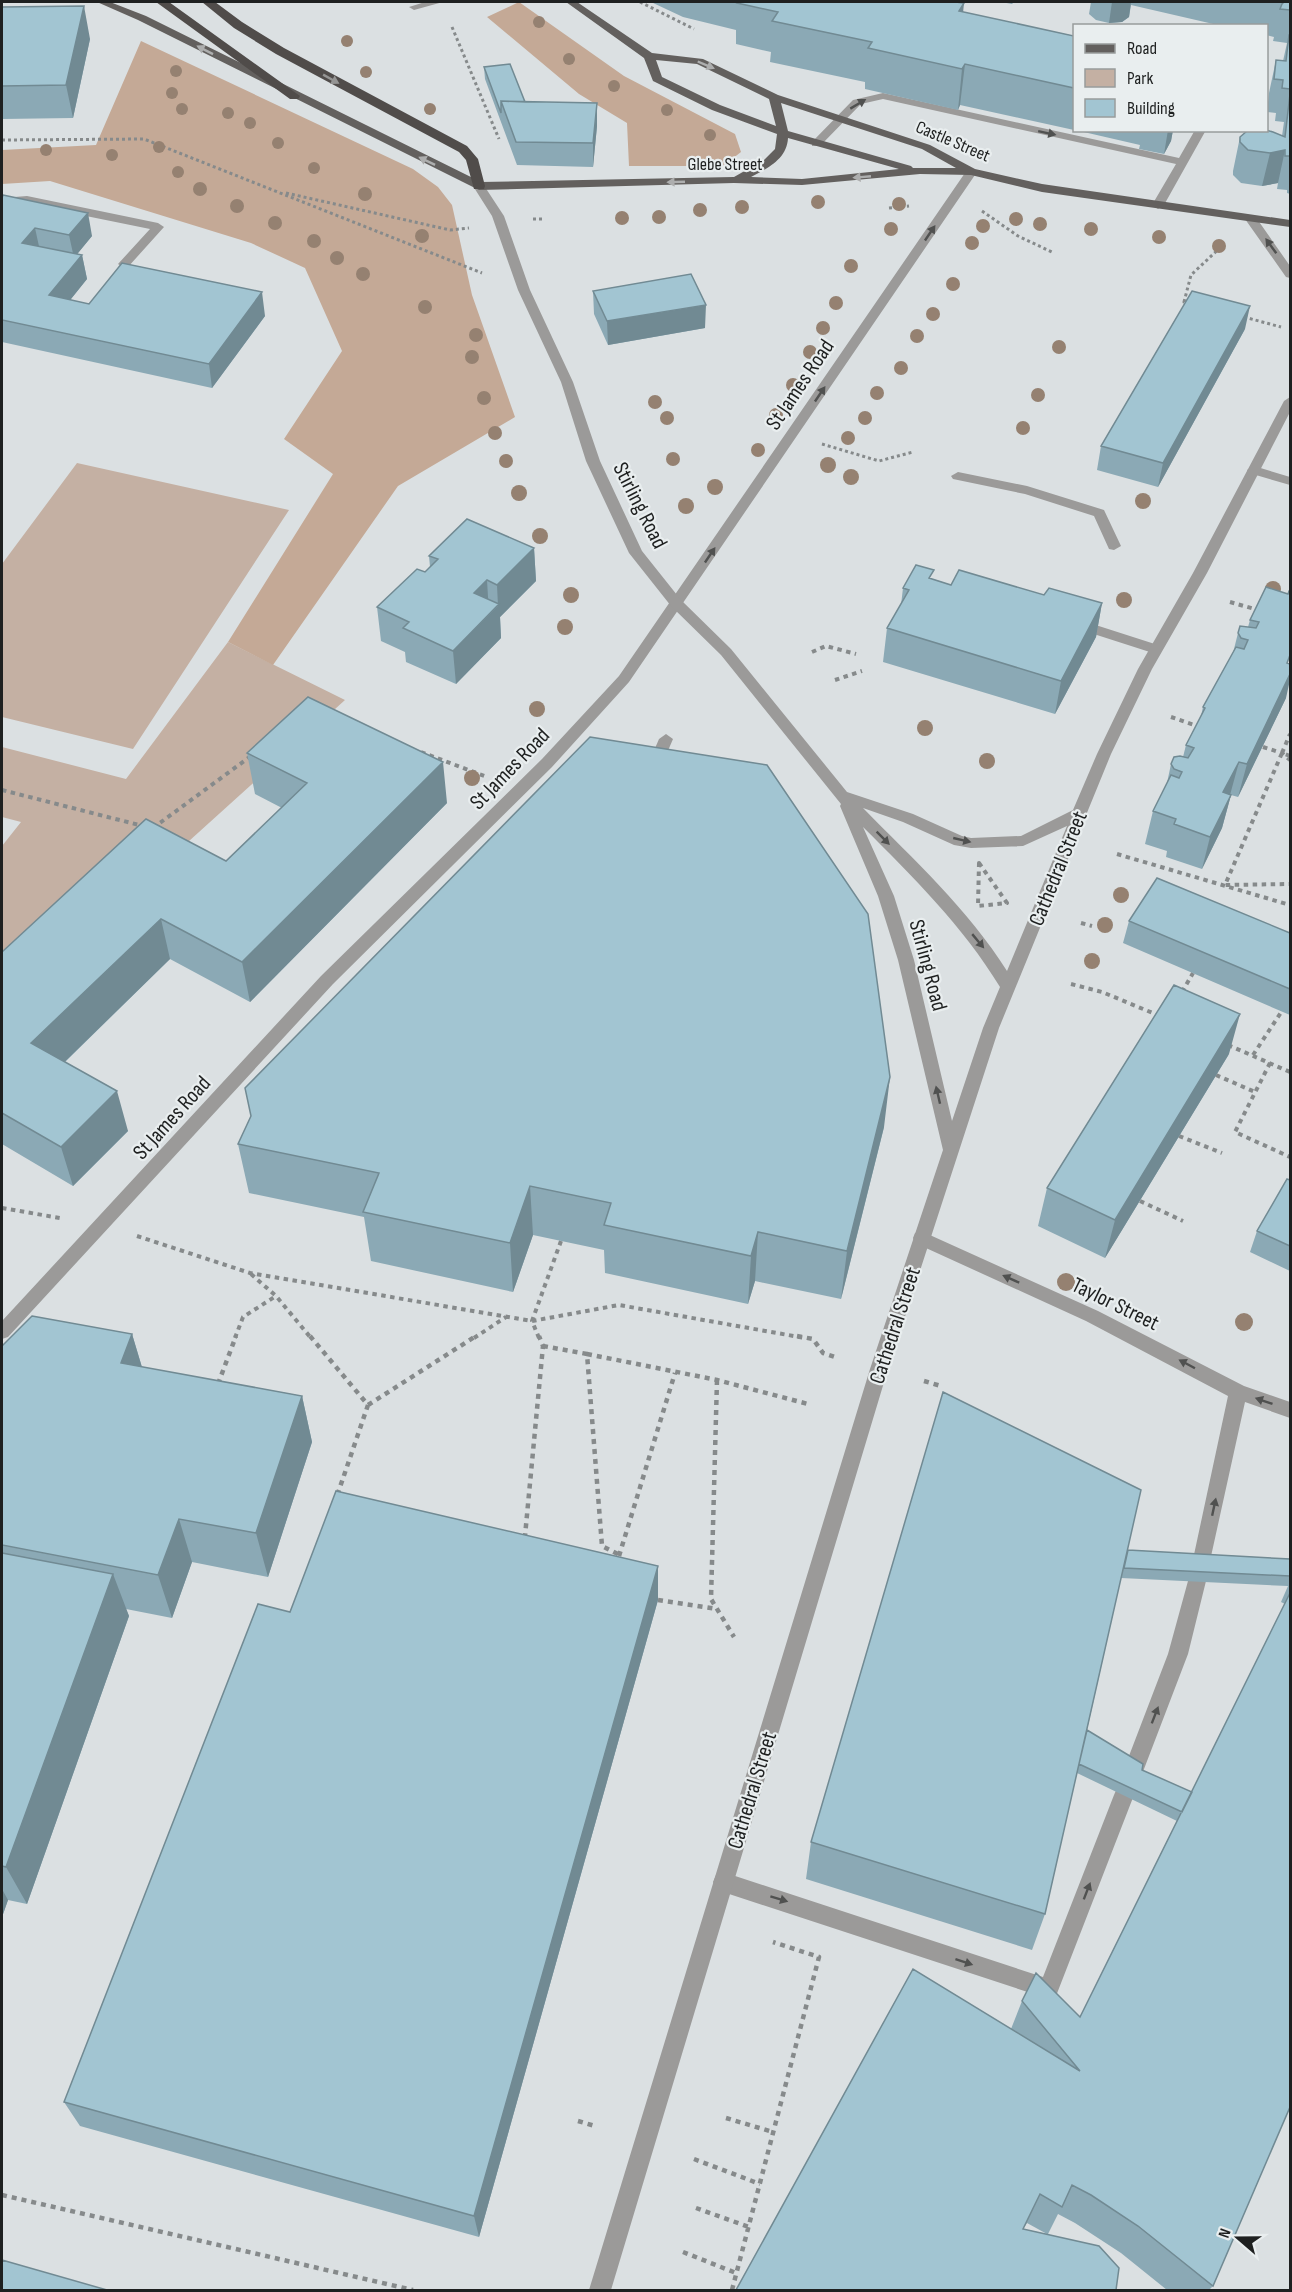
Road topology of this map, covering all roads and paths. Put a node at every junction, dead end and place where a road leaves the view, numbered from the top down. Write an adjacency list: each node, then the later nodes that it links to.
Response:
1 (102, 2): 9 (main road, one-way to 1)
2 (162, 2): 9 (highway)
3 (208, 2): 21 (highway, one-way to 21)
4 (438, 2): 6 (street)
5 (571, 2): 8 (main road, Castle Street)
6 (414, 7)
7 (450, 22): 15 (path)
8 (649, 56): 10 (main road, Castle Street, one-way to 10); 12 (main road, Castle Street)
9 (294, 96): 21 (main road, one-way to 9)
10 (774, 97): 11 (main road, Castle Street); 12 (main road)
11 (838, 119): 16 (street); 17 (street, one-way to 17); 19 (main road, Castle Street)
12 (783, 131): 16 (main road, Castle Street); 20 (main road)
13 (1199, 132): 17 (street)
14 (2, 140): 22 (path)
15 (501, 142)
16 (816, 144): 18 (main road, Castle Street)
17 (1181, 162): 24 (street)
18 (920, 171): 19 (main road, Glebe Street); 20 (main road, Glebe Street, one-way to 20)
19 (971, 172): 24 (main road, Castle Street); 48 (street, St James Road, one-way to 19)
20 (735, 180): 21 (main road, Glebe Street, one-way to 21)
21 (479, 186): 30 (street, Stirling Road)
22 (273, 190): 30 (path); 36 (path)
23 (2, 201): 34 (street)
24 (1158, 205): 29 (main road, Castle Street)
25 (911, 206): 27 (path)
26 (977, 207): 33 (path)
27 (889, 208)
28 (544, 219): 30 (path)
29 (1251, 219): 31 (main road, Castle Street); 35 (street, one-way to 29)
30 (501, 224): 36 (street, Stirling Road)
31 (1290, 224)
32 (1224, 244): 37 (path)
33 (1054, 253)
34 (124, 264)
35 (1290, 274)
36 (524, 290): 48 (street, Stirling Road)
37 (1194, 304)
38 (1238, 315): 39 (path)
39 (1281, 327)
40 (1290, 401): 43 (street, Cathedral Street)
41 (821, 444): 42 (path)
42 (913, 452)
43 (1254, 470): 45 (street); 51 (street, Cathedral Street)
44 (958, 476): 46 (street)
45 (1290, 481)
46 (1114, 546)
47 (1230, 602): 49 (path)
48 (676, 603): 67 (street, St James Road); 68 (street, Stirling Road)
49 (1260, 611)
50 (1061, 619): 51 (street)
51 (1156, 649): 69 (street, Cathedral Street)
52 (812, 652): 53 (path)
53 (856, 654)
54 (862, 671): 55 (path)
55 (836, 680)
56 (1171, 717): 57 (path)
57 (1203, 728)
58 (1290, 734): 63 (path)
59 (666, 739): 65 (street)
60 (1263, 747): 63 (path)
61 (411, 748): 67 (path)
62 (257, 751): 70 (path)
63 (1282, 753): 64 (path); 75 (path)
64 (1290, 758)
65 (646, 783)
66 (2, 790): 70 (path)
67 (520, 790): 99 (street, St James Road)
68 (842, 796): 69 (street, one-way to 69); 82 (street, Stirling Road, one-way to 82); 93 (street, Stirling Road, one-way to 68)
69 (1079, 814): 82 (street, Cathedral Street)
70 (153, 828): 71 (path)
71 (144, 836)
72 (1117, 854): 75 (path)
73 (979, 863): 76 (path)
74 (1290, 884): 75 (path)
75 (1225, 885): 77 (path)
76 (1007, 903)
77 (1290, 905)
78 (1081, 923): 79 (path)
79 (1092, 926)
80 (1193, 973): 83 (path)
81 (1071, 984): 85 (path)
82 (1008, 986): 93 (street, Cathedral Street)
83 (1177, 1000)
84 (1282, 1011): 87 (path)
85 (1166, 1018)
86 (1220, 1042): 87 (path)
87 (1253, 1055): 88 (path)
88 (1270, 1063): 89 (path); 91 (path)
89 (1290, 1071)
90 (1216, 1075): 91 (path)
91 (1255, 1092): 95 (path)
92 (1179, 1136): 94 (path)
93 (951, 1152): 100 (street, Cathedral Street)
94 (1222, 1153)
95 (1290, 1157)
96 (1140, 1201): 98 (path)
97 (2, 1208): 99 (path)
98 (1183, 1221)
99 (103, 1225): 102 (path); 106 (street, St James Road)
100 (921, 1238): 115 (street, Taylor Street, one-way to 100); 130 (street, Cathedral Street)
101 (561, 1240): 105 (path)
102 (250, 1273): 103 (path); 104 (path)
103 (276, 1296): 114 (path); 117 (path)
104 (506, 1317): 105 (path); 117 (path)
105 (531, 1321): 107 (path); 109 (path)
106 (2, 1332)
107 (543, 1346): 108 (path); 121 (path)
108 (587, 1354): 110 (path); 123 (path)
109 (836, 1357)
110 (675, 1373): 111 (path); 123 (path)
111 (717, 1380): 116 (path); 126 (path)
112 (924, 1381): 113 (path)
113 (941, 1386)
114 (216, 1390)
115 (1238, 1392): 118 (street, Taylor Street, one-way to 115); 128 (street, one-way to 115)
116 (808, 1404)
117 (368, 1405): 119 (path)
118 (1290, 1410)
119 (349, 1495)
120 (514, 1533): 121 (path)
121 (525, 1536): 122 (path)
122 (524, 1544)
123 (620, 1555): 124 (path)
124 (617, 1564)
125 (658, 1600): 126 (path)
126 (717, 1609): 127 (path)
127 (734, 1637)
128 (1134, 1769)
129 (1124, 1795): 130 (street, one-way to 129)
130 (723, 1882): 144 (street, Cathedral Street)
131 (773, 1942): 135 (path)
132 (726, 2118): 135 (path)
133 (579, 2121): 134 (path)
134 (595, 2126)
135 (773, 2132): 137 (path)
136 (694, 2159): 137 (path)
137 (760, 2184): 140 (path)
138 (2, 2195): 143 (path)
139 (696, 2208): 140 (path)
140 (749, 2227): 142 (path)
141 (683, 2252): 142 (path)
142 (736, 2273): 145 (path)
143 (413, 2290)
144 (600, 2290)
145 (732, 2290)

